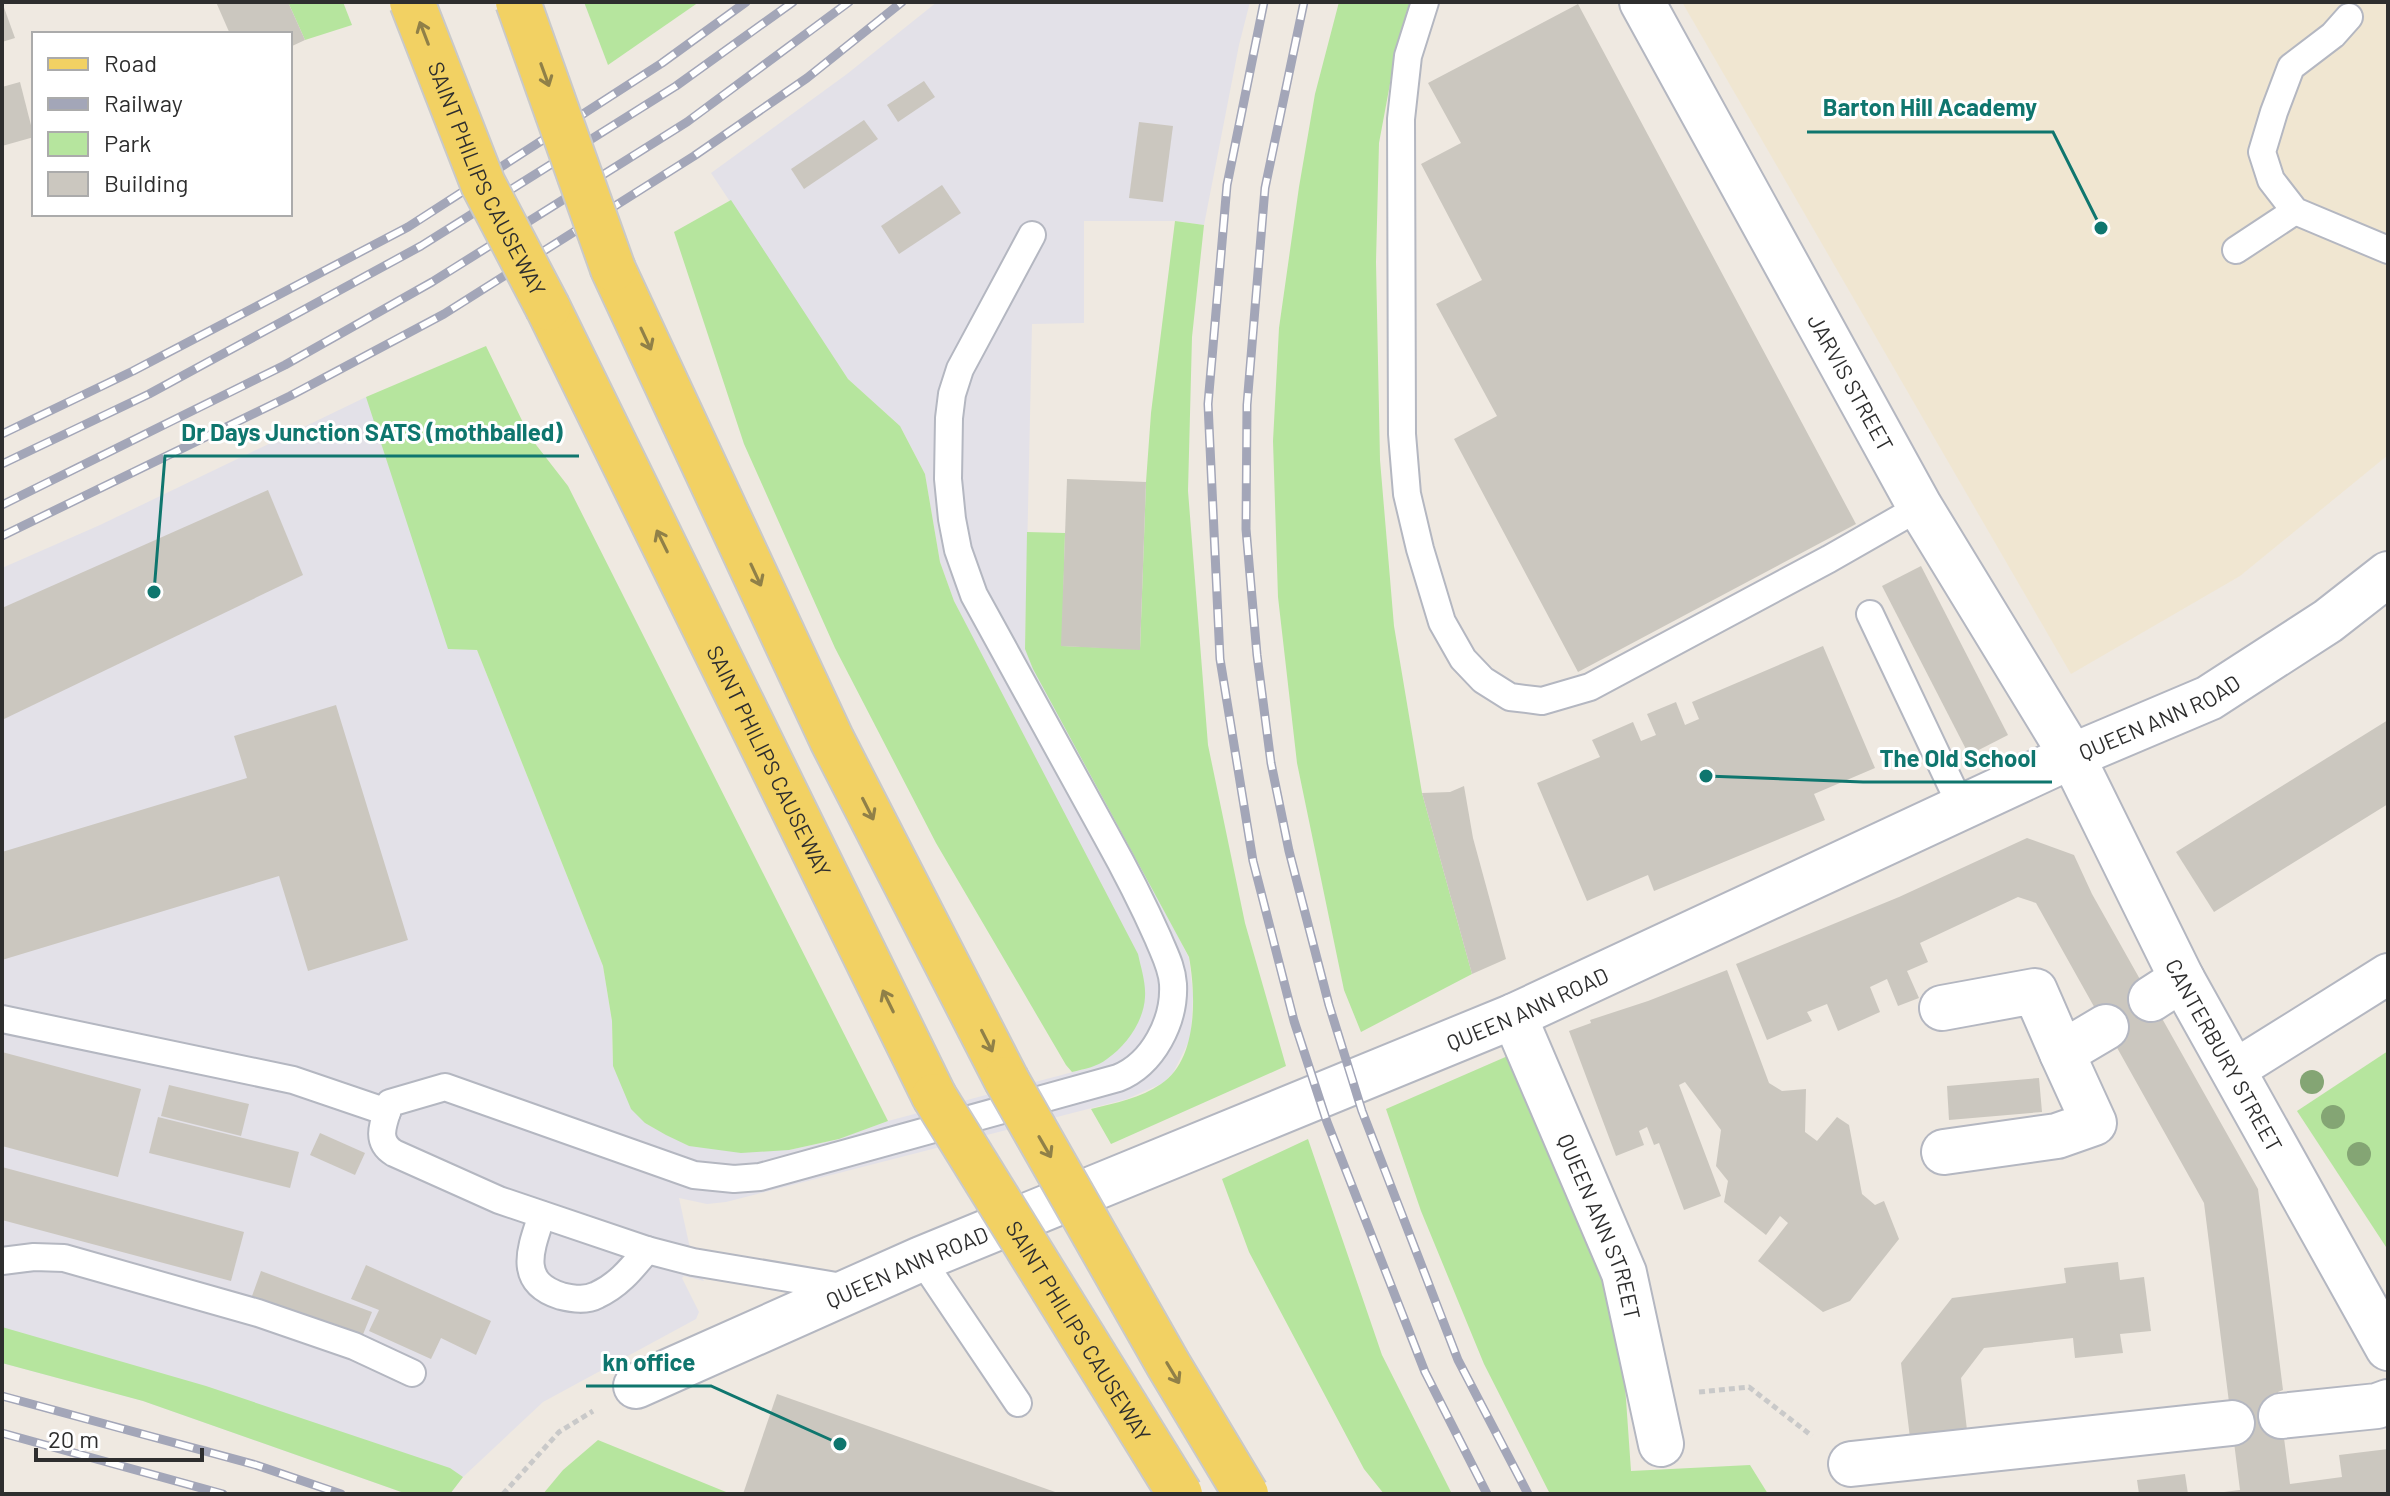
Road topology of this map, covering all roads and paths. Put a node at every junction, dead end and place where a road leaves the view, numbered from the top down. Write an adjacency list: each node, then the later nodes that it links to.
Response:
1 (412, 2): 40 (main road, SAINT PHILIPS CAUSEWAY, one-way to 1, bridge)
2 (518, 2): 41 (main road, one-way to 41, bridge)
3 (1425, 2): 10 (lane)
4 (1642, 2): 10 (street, JARVIS STREET)
5 (2349, 17): 6 (lane)
6 (2295, 211): 8 (lane); 9 (lane)
7 (1032, 235): 22 (lane)
8 (2236, 250)
9 (2388, 250)
10 (1920, 507): 13 (street, JARVIS STREET)
11 (2388, 574): 13 (street, QUEEN ANN ROAD)
12 (1870, 614): 14 (lane)
13 (2072, 756): 14 (street, QUEEN ANN ROAD); 21 (street, CANTERBURY STREET)
14 (1962, 808): 17 (street, QUEEN ANN ROAD)
15 (2388, 974): 21 (street)
16 (1942, 1008): 20 (street)
17 (1514, 1016): 26 (street, QUEEN ANN ROAD); 32 (street, QUEEN ANN STREET)
18 (2, 1019): 22 (lane)
19 (2106, 1027): 20 (street)
20 (2062, 1053): 23 (street)
21 (2233, 1071): 29 (street, CANTERBURY STREET)
22 (387, 1112): 24 (lane)
23 (1944, 1152)
24 (542, 1215): 25 (lane); 25 (lane)
25 (647, 1250): 28 (lane)
26 (921, 1259): 28 (street, QUEEN ANN ROAD); 34 (lane)
27 (2, 1261): 30 (lane)
28 (855, 1289): 31 (street, QUEEN ANN ROAD)
29 (2388, 1348)
30 (412, 1373)
31 (636, 1386): 39 (path)
32 (1651, 1397): 37 (street, QUEEN ANN STREET); 38 (path)
33 (2388, 1402): 35 (street)
34 (1018, 1403)
35 (2281, 1416)
36 (2232, 1423): 38 (street)
37 (1661, 1444)
38 (1851, 1464)
39 (503, 1494)
40 (1180, 1494)
41 (1246, 1494)

